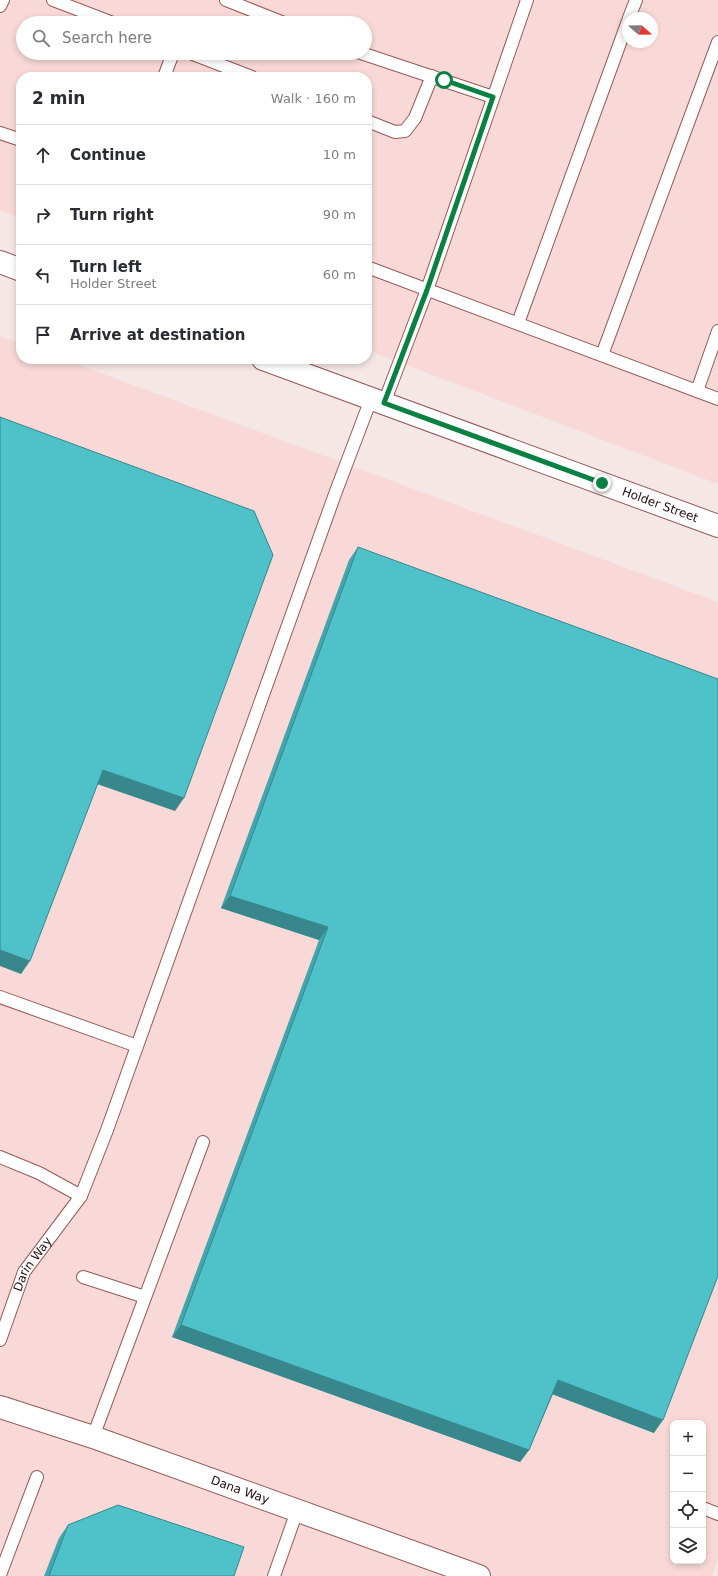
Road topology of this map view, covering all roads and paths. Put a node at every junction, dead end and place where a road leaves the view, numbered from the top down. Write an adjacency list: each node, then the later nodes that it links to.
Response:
1 (3, 0): 6 (lane)
2 (53, 0): 8 (lane)
3 (226, 0): 9 (lane)
4 (527, 0): 18 (lane, Darin Way)
5 (636, 0): 7 (lane)
6 (0, 6)
7 (631, 12)
8 (95, 16)
9 (266, 16)
10 (622, 38): 26 (lane)
11 (718, 42): 28 (lane)
12 (372, 57): 17 (lane)
13 (170, 60): 15 (lane)
14 (208, 60): 16 (lane)
15 (166, 72)
16 (239, 72)
17 (432, 76): 18 (lane); 19 (lane)
18 (493, 97): 25 (lane, Darin Way)
19 (372, 123)
20 (0, 133): 21 (lane)
21 (16, 138)
22 (0, 262): 23 (street)
23 (16, 268)
24 (372, 269): 25 (lane)
25 (427, 290): 26 (lane); 32 (lane, Darin Way)
26 (518, 324): 28 (lane)
27 (718, 331): 30 (lane)
28 (602, 355): 30 (lane)
29 (278, 364): 32 (street, Holder Street)
30 (697, 391): 31 (lane)
31 (718, 399)
32 (378, 401): 33 (street, Holder Street); 35 (lane, Darin Way)
33 (718, 526)
34 (0, 997): 35 (lane)
35 (137, 1046): 38 (lane, Darin Way)
36 (203, 1142): 40 (lane)
37 (0, 1157): 38 (lane)
38 (80, 1196): 41 (lane, Darin Way)
39 (83, 1276): 40 (lane)
40 (145, 1297): 43 (lane)
41 (0, 1340)
42 (0, 1407): 43 (street, Dana Way)
43 (93, 1437): 46 (street, Dana Way)
44 (37, 1477): 49 (lane)
45 (706, 1509): 47 (lane)
46 (297, 1511): 48 (street, Dana Way); 50 (lane)
47 (718, 1514)
48 (468, 1574)
49 (0, 1575)
50 (274, 1576)

